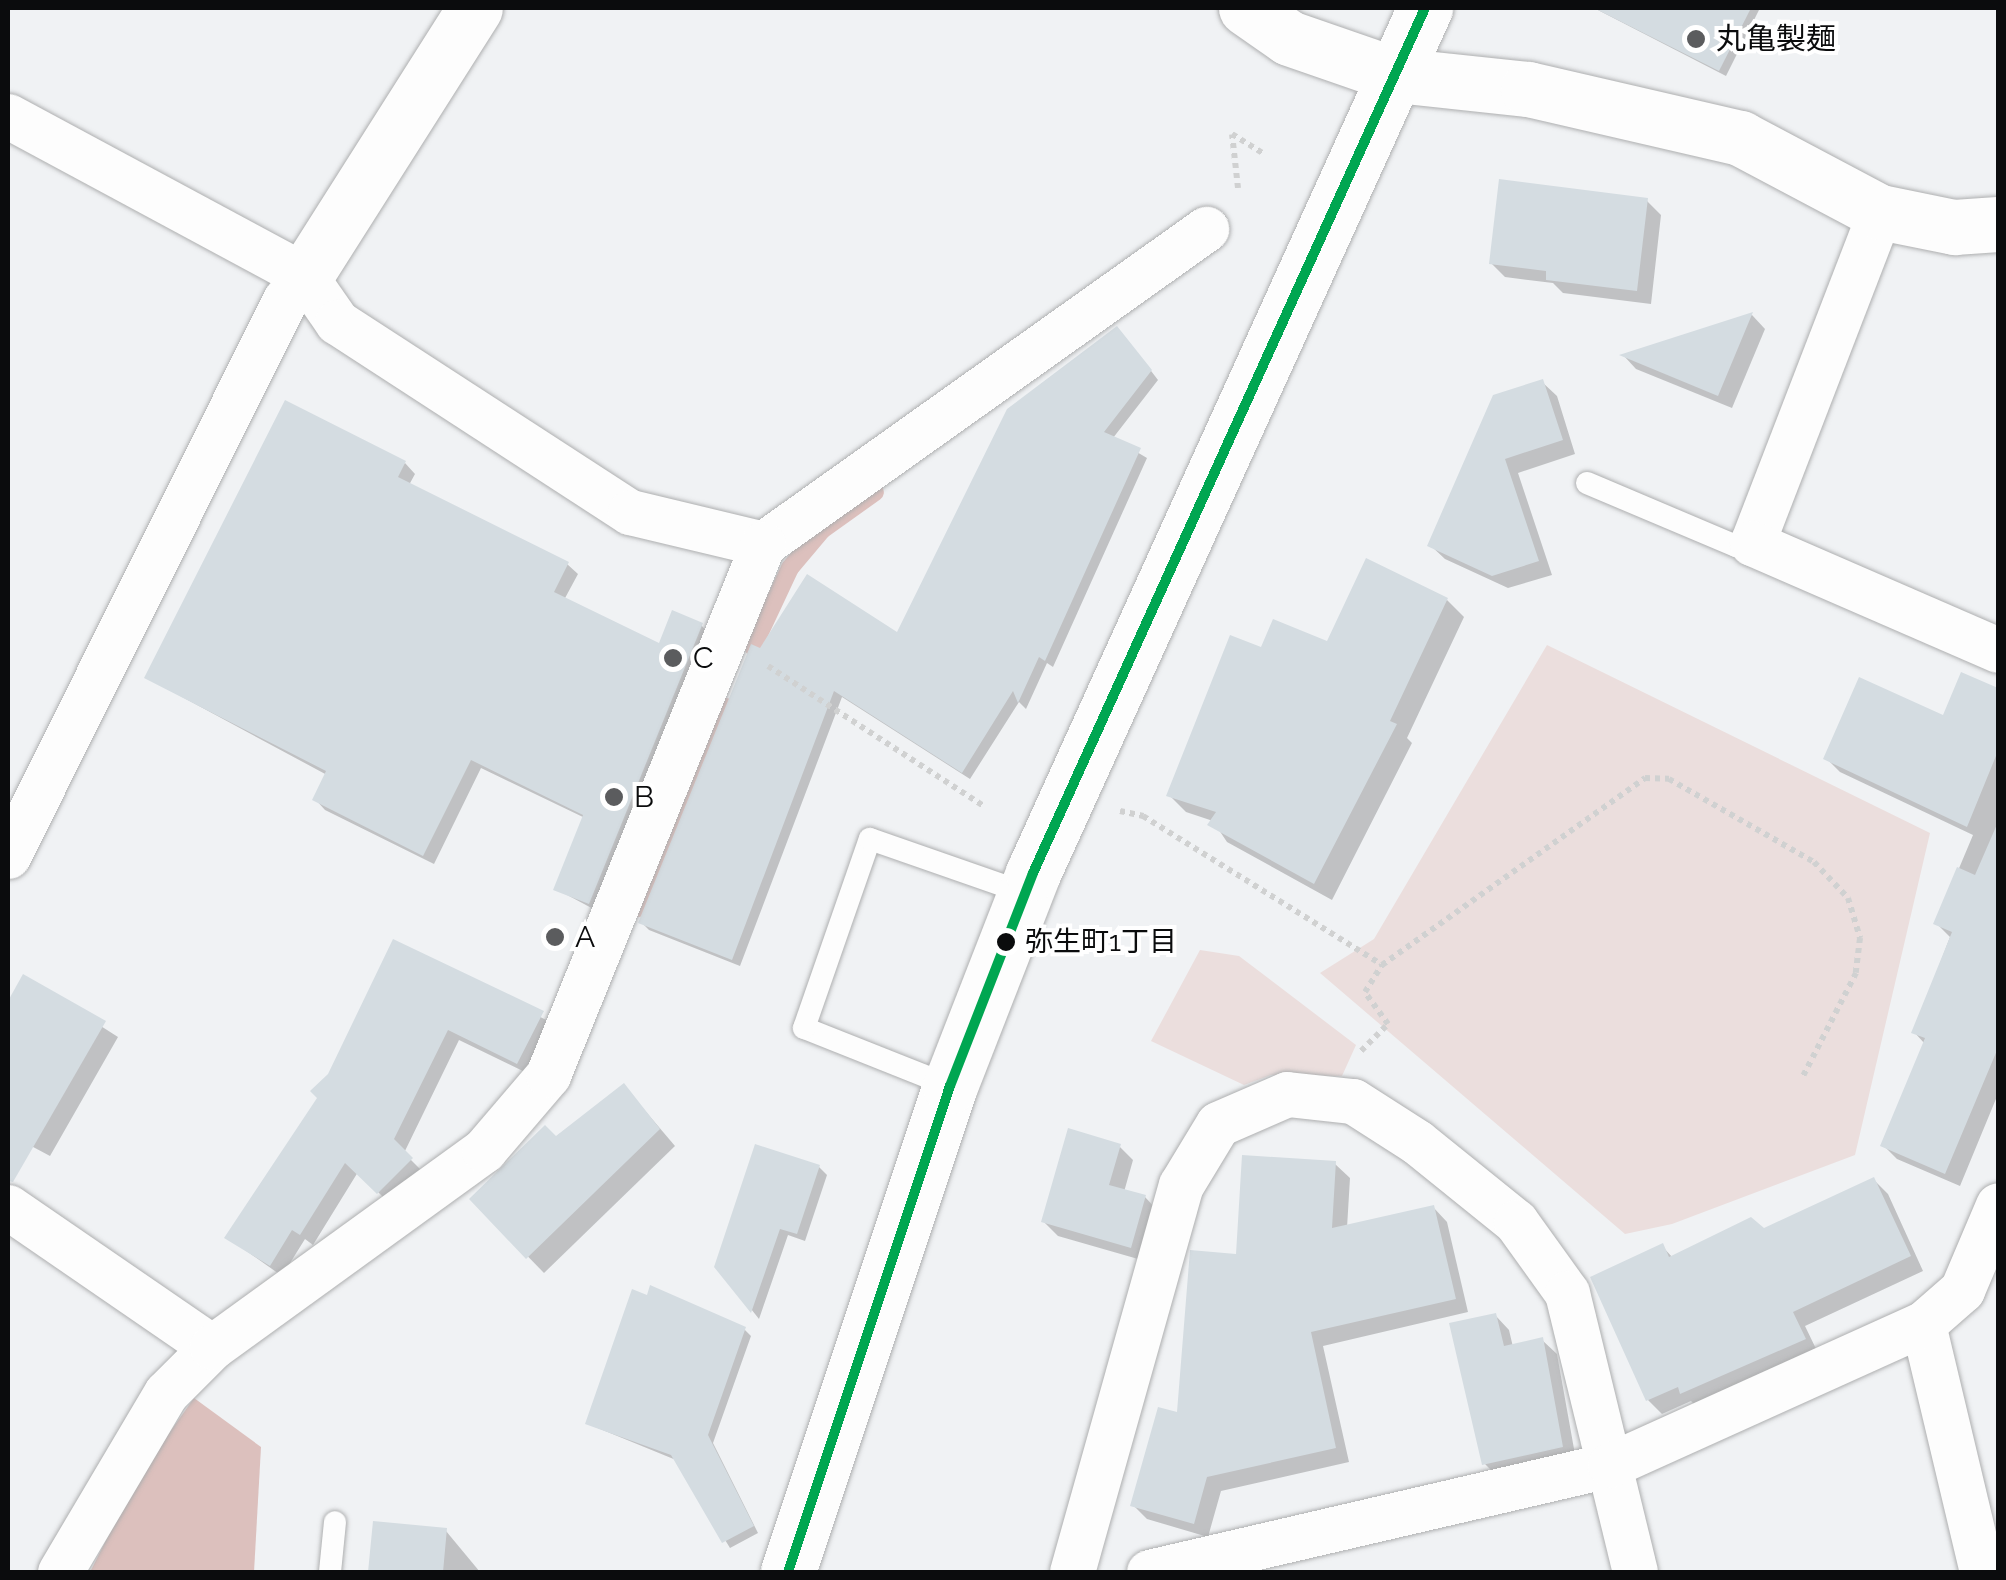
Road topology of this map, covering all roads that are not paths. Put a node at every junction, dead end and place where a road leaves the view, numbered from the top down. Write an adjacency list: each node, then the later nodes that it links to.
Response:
1 (475, 8): 9 (street)
2 (1246, 8): 4 (street)
3 (1425, 8): 4 (street)
4 (1396, 74): 6 (street); 15 (street)
5 (8, 116): 9 (street)
6 (1880, 212): 7 (street); 11 (street)
7 (1998, 224)
8 (1206, 229): 12 (street)
9 (305, 276): 12 (street); 14 (street)
10 (1586, 483): 11 (lane)
11 (1752, 542): 13 (street)
12 (763, 544): 20 (street)
13 (1998, 650)
14 (8, 856)
15 (1026, 893): 16 (street); 16 (lane)
16 (950, 1086): 26 (street)
17 (1998, 1204): 19 (street)
18 (8, 1207): 20 (street)
19 (1923, 1324): 21 (street); 30 (street)
20 (212, 1347): 24 (street)
21 (1610, 1465): 23 (street); 27 (street); 29 (street)
22 (335, 1522): 25 (lane)
23 (1288, 1557): 28 (street)
24 (60, 1572)
25 (330, 1572)
26 (788, 1572)
27 (1072, 1572)
28 (1149, 1572)
29 (1635, 1572)
30 (1982, 1572)

